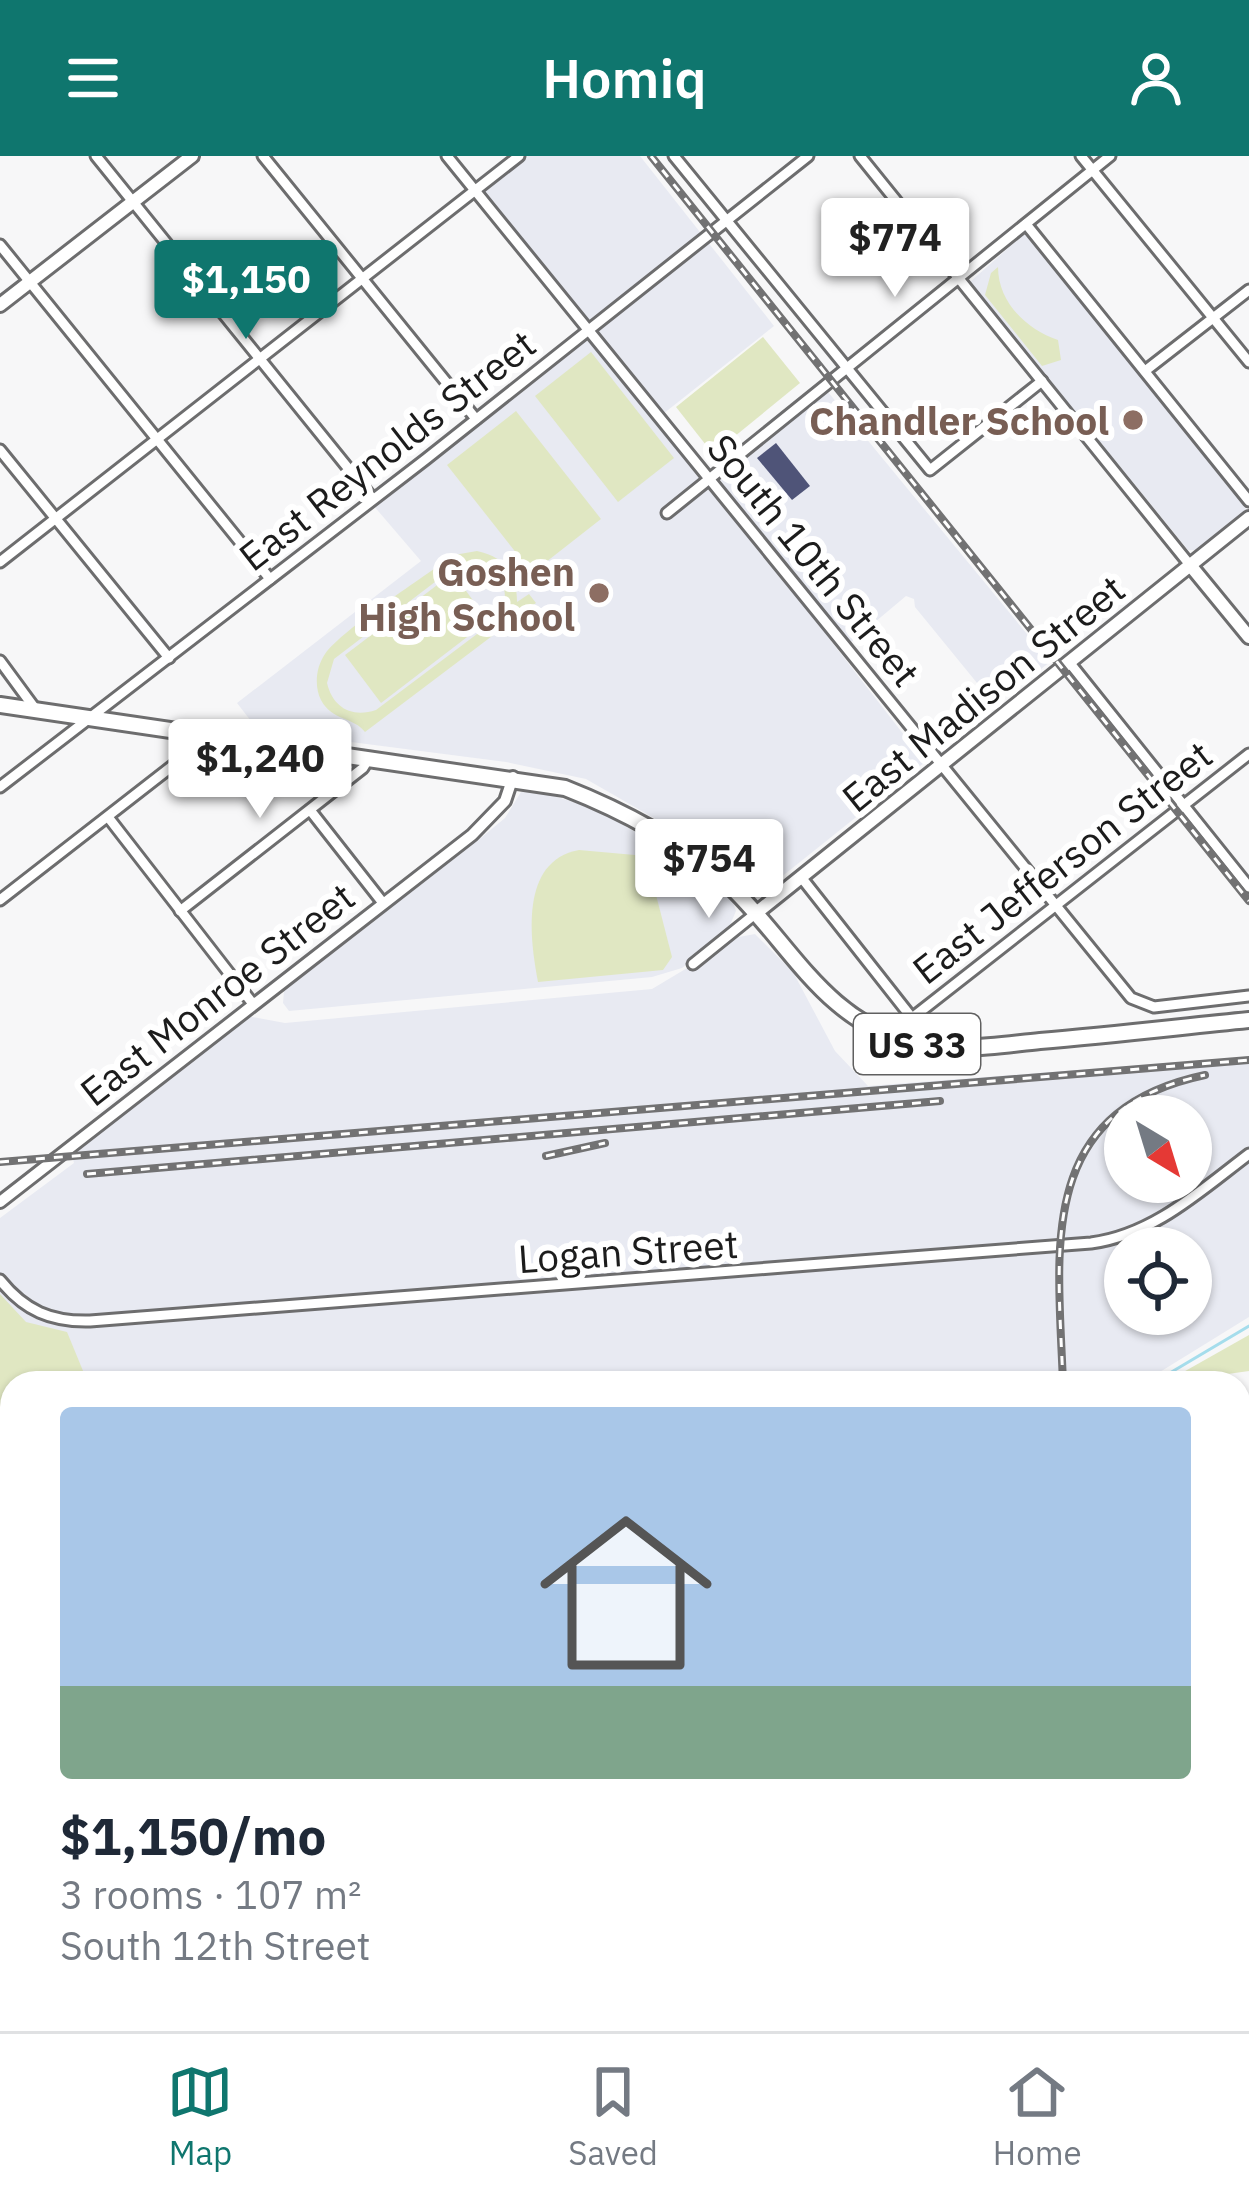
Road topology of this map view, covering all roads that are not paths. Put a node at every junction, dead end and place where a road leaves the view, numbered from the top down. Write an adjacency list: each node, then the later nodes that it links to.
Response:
1 (96, 156): 13 (street)
2 (192, 156): 13 (main road)
3 (263, 156): 18 (street)
4 (447, 156): 12 (street, South 10th Street)
5 (519, 156): 12 (street)
6 (674, 156): 14 (street)
7 (808, 156): 14 (street, East Reynolds Street)
8 (860, 156): 17 (street)
9 (1081, 156): 11 (street)
10 (1110, 156): 11 (street)
11 (1092, 170): 15 (street); 22 (street)
12 (475, 191): 18 (street); 23 (street, South 10th Street)
13 (133, 202): 19 (main road); 24 (street)
14 (727, 220): 23 (street, East Reynolds Street); 26 (street)
15 (1026, 224): 17 (street); 27 (street)
16 (0, 245): 19 (street)
17 (958, 278): 26 (street); 28 (street)
18 (362, 280): 24 (street); 29 (street)
19 (30, 282): 21 (main road); 30 (street)
20 (1249, 290): 22 (street)
21 (0, 305)
22 (1213, 318): 25 (street); 27 (street)
23 (588, 331): 29 (street, East Reynolds Street); 32 (street, South 10th Street)
24 (261, 359): 30 (street); 33 (street)
25 (1249, 362)
26 (847, 368): 28 (street); 32 (street)
27 (1145, 371): 34 (street)
28 (1042, 381): 39 (street)
29 (476, 419): 33 (street, East Reynolds Street)
30 (157, 439): 36 (street); 40 (street)
31 (0, 450): 36 (street)
32 (709, 479): 35 (street); 51 (street, South 10th Street)
33 (373, 500): 40 (street, East Reynolds Street)
34 (1249, 501)
35 (667, 513)
36 (56, 518): 38 (street); 42 (street)
37 (1249, 518): 39 (main road, East Madison Street)
38 (0, 562)
39 (1190, 565): 41 (main road); 44 (main road, East Madison Street)
40 (270, 579): 42 (street, East Reynolds Street)
41 (1249, 638)
42 (169, 658): 47 (street, East Reynolds Street)
43 (0, 661): 46 (street)
44 (1070, 662): 51 (main road, East Madison Street); 54 (street)
45 (0, 705): 46 (highway, US 33)
46 (36, 710): 47 (highway, US 33)
47 (89, 718): 48 (highway, US 33); 53 (street, East Reynolds Street)
48 (208, 733): 50 (highway, US 33); 56 (street)
49 (1249, 754): 54 (street, East Jefferson Street)
50 (369, 758): 52 (highway, US 33); 55 (street)
51 (942, 764): 57 (main road, East Madison Street); 61 (street, South 10th Street)
52 (513, 777): 60 (street, East Monroe Street); 63 (highway, US 33)
53 (0, 787)
54 (1184, 806): 58 (street); 61 (street, East Jefferson Street)
55 (310, 810): 60 (street); 62 (street)
56 (108, 817): 59 (street); 62 (street)
57 (801, 877): 61 (street, East Jefferson Street); 63 (main road, East Madison Street)
58 (1249, 887)
59 (0, 900)
60 (383, 903): 66 (street, East Monroe Street)
61 (1056, 906): 65 (street, South 10th Street)
62 (180, 911): 66 (street)
63 (754, 914): 64 (street); 67 (highway, US 33)
64 (693, 964)
65 (1249, 996)
66 (253, 1004): 69 (street, East Monroe Street)
67 (1249, 1020)
68 (1249, 1154): 70 (street, Logan Street)
69 (0, 1202)
70 (0, 1280)

